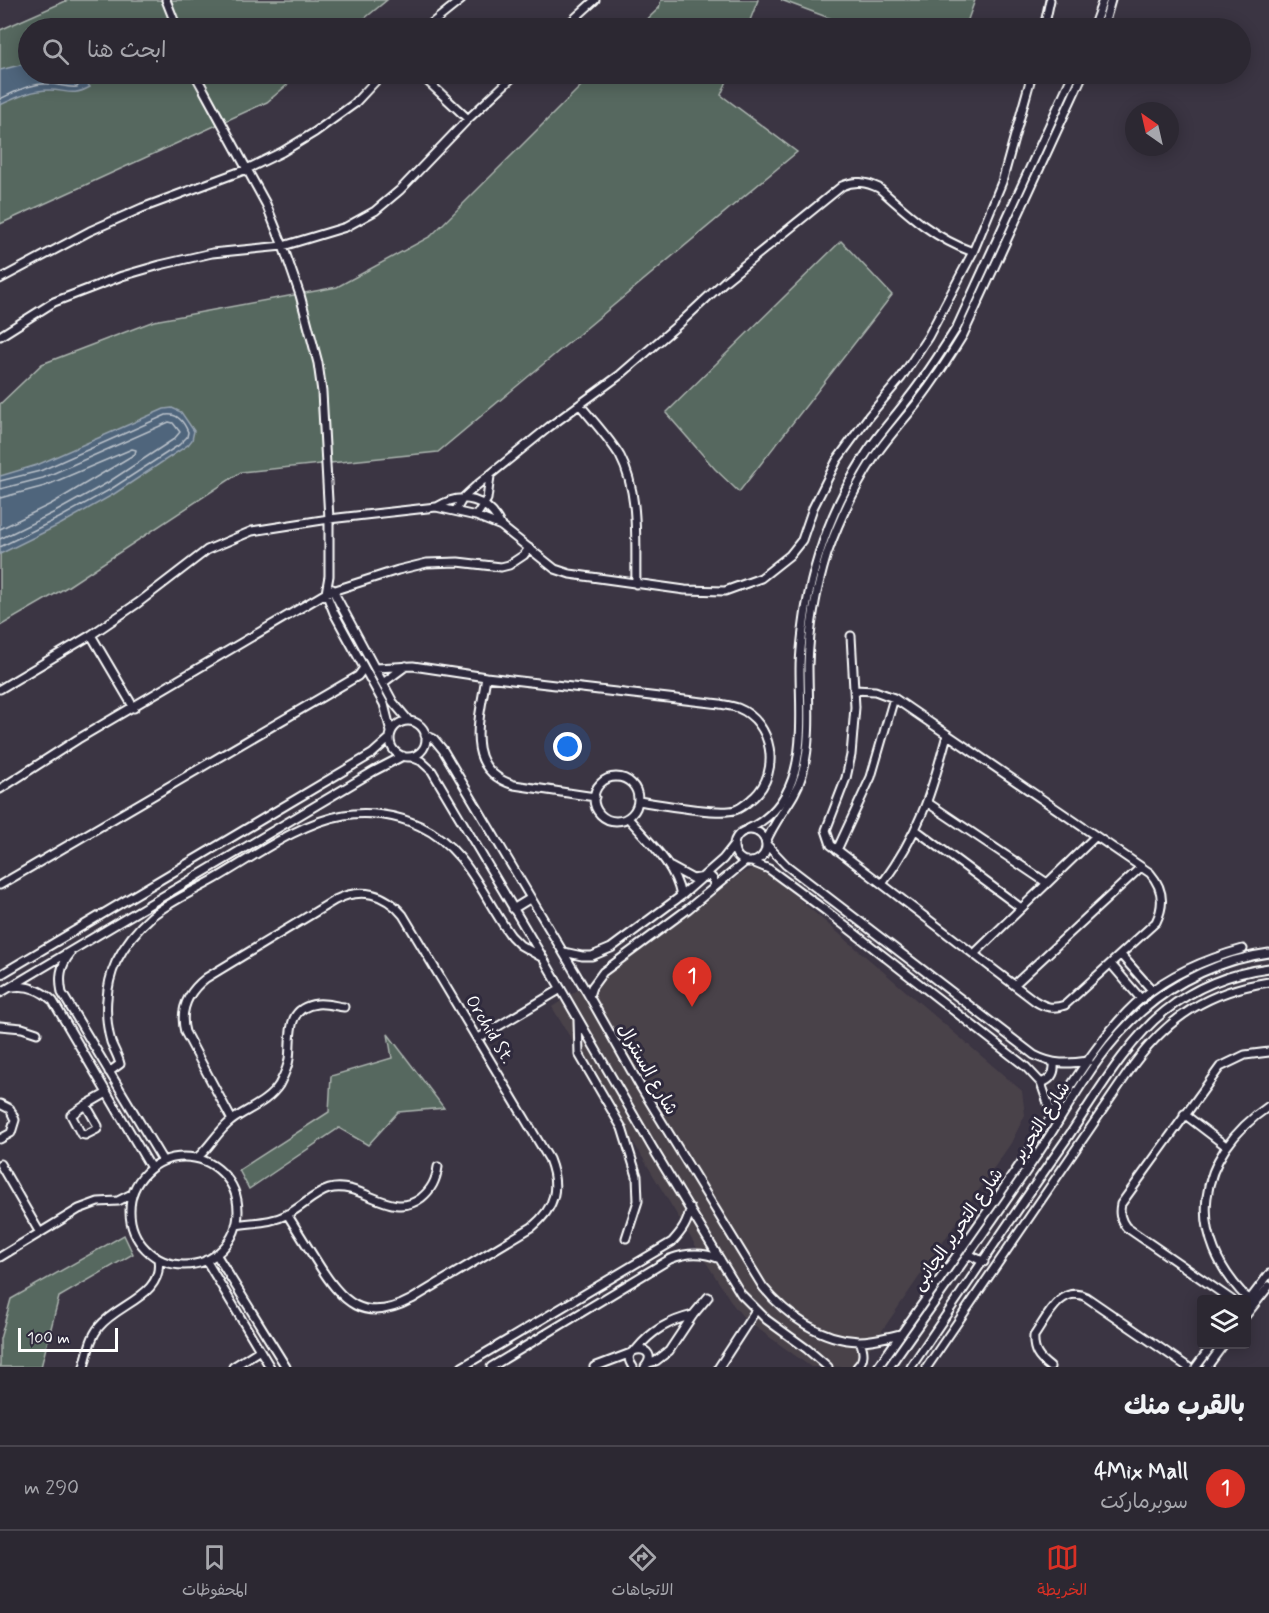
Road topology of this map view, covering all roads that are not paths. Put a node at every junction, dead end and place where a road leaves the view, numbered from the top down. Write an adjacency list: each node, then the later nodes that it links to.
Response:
1 (166, 0): 7 (street)
2 (461, 0): 8 (street)
3 (595, 0): 9 (street)
4 (1050, 0): 10 (street)
5 (1103, 0): 11 (street)
6 (1111, 0): 12 (street)
7 (173, 18)
8 (438, 18)
9 (575, 18)
10 (1046, 18)
11 (1097, 18)
12 (1106, 18)
13 (200, 84): 21 (street)
14 (373, 84): 21 (street)
15 (431, 84): 20 (street)
16 (505, 84): 20 (street)
17 (1029, 84): 25 (street)
18 (1069, 84): 22 (street)
19 (1078, 84): 23 (street)
20 (468, 119): 24 (street)
21 (248, 169): 24 (street); 26 (street)
22 (1003, 230): 23 (street); 71 (street)
23 (1010, 234): 76 (street)
24 (284, 246): 27 (street); 35 (street)
25 (973, 252): 28 (street); 38 (street)
26 (0, 279)
27 (0, 336)
28 (580, 405): 29 (street); 38 (street)
29 (490, 476): 30 (street); 31 (street)
30 (463, 498): 31 (street); 32 (street); 33 (street)
31 (485, 505): 34 (street); 36 (street)
32 (436, 507): 33 (street); 35 (street)
33 (456, 510): 34 (street)
34 (476, 516): 36 (street)
35 (329, 519): 39 (street); 42 (street)
36 (501, 526): 37 (street)
37 (529, 548): 38 (street); 39 (street)
38 (636, 584)
39 (329, 592): 40 (street); 41 (street); 56 (street)
40 (342, 609): 41 (street); 44 (street)
41 (334, 613): 45 (street)
42 (91, 635): 53 (street); 56 (street)
43 (851, 636): 54 (street)
44 (363, 645): 45 (street); 48 (street)
45 (354, 650): 47 (street)
46 (406, 666): 48 (street); 51 (street); 52 (street)
47 (364, 668): 49 (street); 50 (street)
48 (376, 668): 52 (street)
49 (358, 676): 50 (street); 88 (street)
50 (369, 677): 58 (street)
51 (486, 677): 66 (street); 67 (street)
52 (383, 682): 57 (street)
53 (0, 689)
54 (854, 690): 55 (street); 80 (street)
55 (894, 698): 62 (street); 80 (street)
56 (134, 708): 65 (street)
57 (402, 713): 58 (street); 59 (street)
58 (389, 719): 60 (street)
59 (409, 721): 60 (street); 61 (street)
60 (391, 735): 63 (street); 73 (street)
61 (426, 735): 64 (street); 91 (street, شارع السنترال)
62 (947, 735): 68 (street); 75 (street)
63 (403, 756): 64 (street); 70 (street)
64 (411, 757): 94 (street, شارع السنترال)
65 (0, 789)
66 (595, 798): 67 (street); 69 (street)
67 (638, 801): 69 (street)
68 (928, 802): 72 (street); 86 (street)
69 (628, 818): 83 (street)
70 (285, 825): 74 (street); 78 (street)
71 (746, 830): 76 (street); 77 (street)
72 (916, 830): 87 (street); 93 (street)
73 (239, 833): 78 (street); 79 (street)
74 (292, 835): 103 (street); 131 (street)
75 (1095, 837): 84 (street); 86 (street)
76 (766, 843): 82 (street); 92 (street)
77 (734, 845): 82 (street); 85 (street)
78 (248, 847): 81 (street)
79 (213, 848): 81 (street); 108 (street)
80 (837, 850): 87 (street)
81 (221, 862): 98 (street)
82 (749, 862): 89 (street); 95 (street)
83 (669, 865): 85 (street); 90 (street)
84 (1141, 867): 102 (street); 111 (street)
85 (701, 878): 89 (street); 90 (street)
86 (1047, 883): 93 (street)
87 (882, 884): 101 (street)
88 (0, 885)
89 (714, 886): 104 (street)
90 (681, 896): 96 (street)
91 (531, 898): 94 (street); 99 (street, شارع السنترال)
92 (833, 901): 95 (street); 119 (street)
93 (1022, 908): 101 (street)
94 (513, 909): 103 (street, شارع السنترال)
95 (826, 911): 122 (street)
96 (611, 948): 99 (street); 104 (street)
97 (1243, 949): 114 (street, شارع التحرير الجانبى)
98 (72, 951): 112 (street); 131 (street)
99 (563, 952): 116 (street, شارع السنترال)
100 (1269, 953): 107 (street, شارع التحرير)
101 (974, 954): 111 (street)
102 (1121, 955): 105 (street); 114 (street)
103 (543, 958): 113 (street, شارع السنترال)
104 (619, 960): 116 (street)
105 (1111, 964): 111 (street); 117 (street)
106 (1269, 968): 110 (street, شارع التحرير)
107 (1207, 970): 110 (street); 124 (street, شارع التحرير)
108 (0, 975)
109 (1269, 982): 130 (street)
110 (1212, 983): 127 (street, شارع التحرير)
111 (1014, 985)
112 (11, 987): 115 (street); 133 (street)
113 (561, 989): 120 (street, شارع السنترال); 125 (street)
114 (1152, 990): 117 (street, شارع التحرير الجانبى)
115 (0, 993)
116 (589, 996): 187 (street, شارع السنترال)
117 (1141, 999): 124 (street, شارع التحرير الجانبى)
118 (344, 1007): 141 (street)
119 (982, 1015): 122 (street); 129 (street)
120 (578, 1020): 134 (street, شارع السنترال); 135 (street)
121 (0, 1026): 123 (street)
122 (974, 1026): 132 (street)
123 (37, 1034)
124 (1111, 1037): 128 (street, شارع التحرير الجانبى); 146 (street, شارع التحرير)
125 (477, 1039): 141 (street, Orchid St.); 160 (street, Orchid St.)
126 (1269, 1052): 139 (street)
127 (1124, 1057): 130 (street); 153 (street, شارع التحرير)
128 (1089, 1061): 129 (street); 140 (street, شارع التحرير الجانبى)
129 (1054, 1064): 132 (street)
130 (1134, 1065): 154 (street)
131 (109, 1072): 148 (street)
132 (1041, 1083): 140 (street)
133 (106, 1093): 137 (street); 152 (street)
134 (621, 1094): 135 (street); 157 (street, شارع السنترال)
135 (607, 1102): 164 (street)
136 (0, 1104): 142 (street)
137 (86, 1105): 137 (street)
138 (1269, 1106): 143 (street)
139 (1184, 1114): 143 (street); 177 (street)
140 (1052, 1115): 145 (street, شارع التحرير الجانبى)
141 (232, 1120): 144 (street)
142 (0, 1139)
143 (1226, 1146): 178 (street)
144 (209, 1147): 147 (street); 149 (street)
145 (1028, 1152): 146 (street); 182 (street, شارع التحرير الجانبى)
146 (1036, 1157): 166 (street, شارع التحرير)
147 (196, 1158): 148 (street); 149 (street)
148 (163, 1161): 152 (street)
149 (208, 1162): 159 (street)
150 (0, 1164): 163 (street)
151 (438, 1167): 160 (street)
152 (151, 1168): 155 (street)
153 (1039, 1179): 154 (street); 171 (street, شارع التحرير)
154 (1051, 1187): 193 (street)
155 (132, 1194): 156 (street); 158 (street)
156 (118, 1201): 158 (street); 163 (street)
157 (690, 1208): 169 (street, شارع السنترال); 176 (street)
158 (129, 1211): 168 (street)
159 (238, 1215): 161 (street); 162 (street)
160 (287, 1215): 161 (street)
161 (255, 1222): 162 (street)
162 (236, 1225): 165 (street)
163 (40, 1233): 167 (street)
164 (626, 1238)
165 (216, 1254): 170 (street); 199 (street)
166 (968, 1254): 171 (street); 182 (street, شارع التحرير)
167 (0, 1257)
168 (158, 1259): 172 (street); 174 (street)
169 (720, 1259): 181 (street); 184 (street, شارع السنترال)
170 (206, 1260): 172 (street); 190 (street)
171 (984, 1262): 191 (street, شارع التحرير)
172 (173, 1264): 174 (street)
173 (1269, 1274): 180 (street)
174 (158, 1276): 196 (street)
175 (1269, 1286): 183 (street)
176 (592, 1288): 181 (street); 195 (street)
177 (1226, 1295)
178 (1243, 1295)
179 (708, 1297): 185 (street)
180 (1251, 1297)
181 (600, 1302): 200 (street)
182 (928, 1304): 186 (street, شارع التحرير الجانبى); 207 (street, شارع التحرير)
183 (1251, 1309)
184 (756, 1310): 203 (street); 204 (street, شارع السنترال)
185 (693, 1315): 192 (street); 194 (street)
186 (901, 1334): 187 (street, شارع السنترال); 206 (street, شارع التحرير الجانبى)
187 (860, 1341): 205 (street)
188 (1210, 1349): 212 (street)
189 (1220, 1349): 213 (street)
190 (260, 1350): 197 (street); 198 (street)
191 (923, 1350): 193 (street); 208 (street, شارع التحرير)
192 (633, 1352): 194 (street); 201 (street); 202 (street)
193 (935, 1355): 209 (street)
194 (648, 1365)
195 (466, 1366)
196 (84, 1367)
197 (233, 1367)
198 (270, 1367)
199 (285, 1367)
200 (491, 1367)
201 (594, 1367)
202 (633, 1367)
203 (718, 1367)
204 (828, 1367)
205 (857, 1367)
206 (878, 1367)
207 (889, 1367)
208 (911, 1367)
209 (927, 1367)
210 (1050, 1367): 211 (street)
211 (1188, 1367)
212 (1196, 1367)
213 (1207, 1367)

